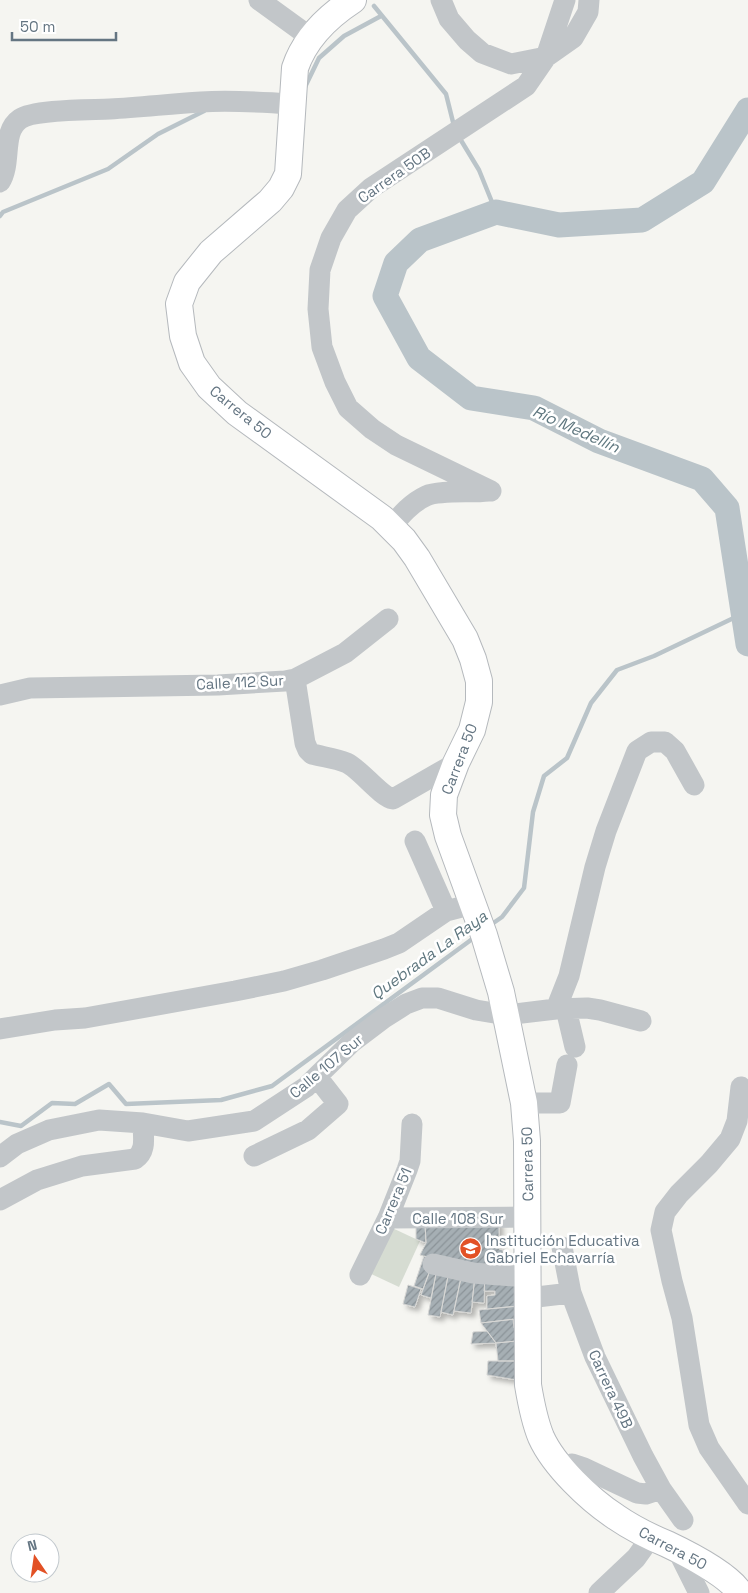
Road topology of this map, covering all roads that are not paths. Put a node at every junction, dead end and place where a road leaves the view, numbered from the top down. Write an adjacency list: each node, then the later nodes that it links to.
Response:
1 (259, 0): 6 (street)
2 (353, 0): 6 (main road, Carrera 50)
3 (442, 0): 7 (street)
4 (565, 0): 7 (street, Carrera 50B)
5 (589, 0): 7 (street)
6 (310, 37): 8 (main road, Carrera 50)
7 (546, 56): 10 (street, Carrera 50B)
8 (292, 104): 9 (street); 10 (main road, Carrera 50)
9 (0, 182)
10 (391, 527): 14 (main road, Carrera 50)
11 (388, 619): 12 (street)
12 (295, 679): 13 (street, Calle 112 Sur); 14 (street, Calle 112 Sur)
13 (1, 695)
14 (456, 764): 18 (main road, Carrera 50)
15 (694, 785): 19 (street)
16 (415, 841): 17 (street)
17 (446, 911): 18 (street); 22 (street)
18 (479, 922): 20 (main road, Carrera 50)
19 (561, 1009): 20 (street, Calle 107 Sur); 21 (street, Calle 107 Sur); 25 (street)
20 (506, 1015): 23 (street, Calle 107 Sur); 25 (main road, Carrera 50)
21 (641, 1021)
22 (0, 1029)
23 (317, 1077): 26 (street, Calle 107 Sur); 28 (street)
24 (741, 1087): 40 (street)
25 (524, 1103): 31 (main road, Carrera 50)
26 (143, 1123): 29 (street, Calle 107 Sur); 30 (street)
27 (412, 1124): 32 (street, Carrera 51)
28 (254, 1156)
29 (0, 1157)
30 (0, 1200)
31 (528, 1217): 32 (street, Calle 108 Sur); 36 (main road, Carrera 50)
32 (388, 1218): 35 (street, Carrera 51)
33 (562, 1247): 37 (street, Carrera 49B)
34 (433, 1264): 36 (street)
35 (360, 1275)
36 (528, 1288): 37 (street); 38 (main road, Carrera 50)
37 (571, 1293): 39 (street, Carrera 49B)
38 (560, 1467): 39 (street); 42 (main road, Carrera 50)
39 (661, 1489): 41 (street, Carrera 49B)
40 (748, 1504)
41 (682, 1520)
42 (651, 1537): 43 (main road, Carrera 50); 45 (street)
43 (684, 1552): 44 (main road, Carrera 50); 46 (street)
44 (735, 1588)
45 (599, 1593)
46 (699, 1593)

